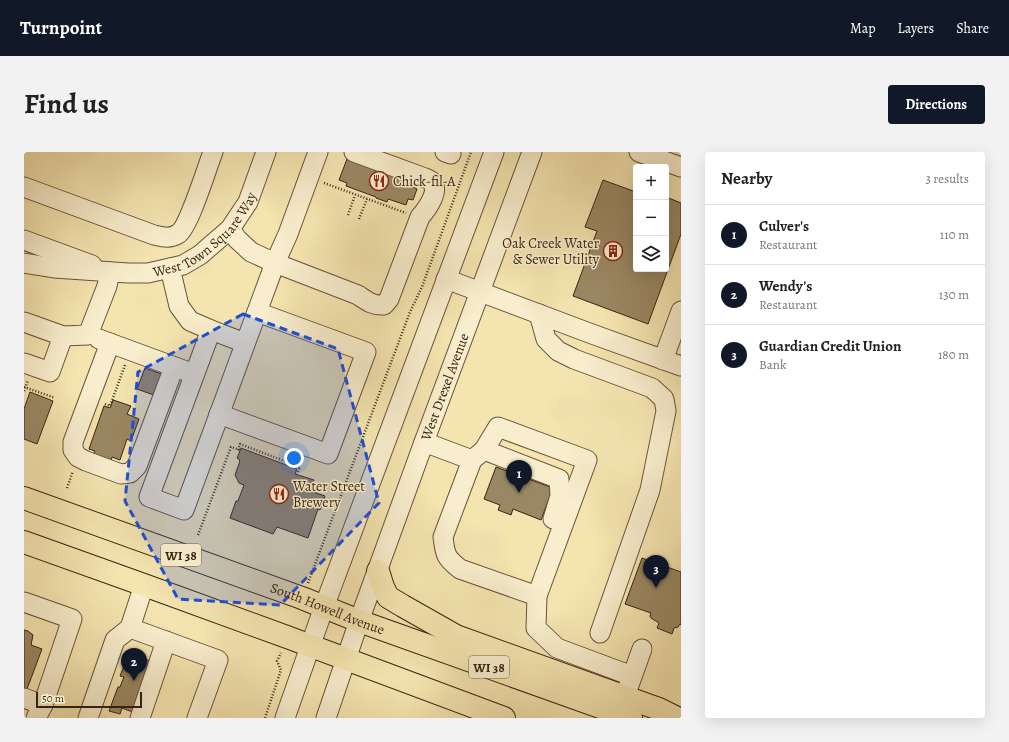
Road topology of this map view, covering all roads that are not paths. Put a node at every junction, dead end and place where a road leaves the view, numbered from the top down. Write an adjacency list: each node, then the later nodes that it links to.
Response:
1 (213, 152): 9 (street)
2 (266, 152): 10 (street, West Town Square Way)
3 (318, 152): 13 (street)
4 (354, 152): 13 (street)
5 (494, 152): 16 (street)
6 (532, 152): 17 (street, West Drexel Avenue)
7 (639, 152): 8 (street)
8 (681, 168)
9 (24, 187)
10 (230, 229): 13 (street); 14 (street, West Town Square Way)
11 (24, 240): 15 (street, West Town Square Way)
12 (24, 263): 15 (street, West Town Square Way)
13 (274, 263): 19 (street)
14 (170, 268): 15 (street, West Town Square Way); 22 (street)
15 (110, 272): 23 (street)
16 (446, 279): 17 (street); 42 (street)
17 (480, 291): 20 (street); 33 (street, West Drexel Avenue)
18 (681, 311): 27 (street)
19 (257, 312): 26 (street); 32 (street)
20 (539, 314): 27 (street); 45 (street)
21 (24, 322): 24 (street)
22 (211, 330): 26 (street); 31 (street)
23 (88, 335): 24 (street); 25 (street)
24 (63, 336): 28 (street)
25 (110, 343): 30 (street); 30 (street)
26 (245, 343): 32 (street)
27 (663, 360): 29 (street)
28 (24, 363)
29 (681, 366)
30 (174, 367): 31 (street)
31 (194, 374): 32 (street)
32 (219, 414)
33 (424, 442): 34 (street); 38 (street, West Drexel Avenue)
34 (478, 455): 37 (street); 40 (street); 40 (street)
35 (28, 501): 42 (main road, South Howell Avenue / WI 38)
36 (24, 542): 39 (main road)
37 (543, 551)
38 (378, 571): 43 (street, West Drexel Avenue); 52 (main road)
39 (144, 585): 44 (street); 47 (main road)
40 (537, 596): 50 (street)
41 (24, 602): 53 (street)
42 (324, 607): 43 (main road, South Howell Avenue / WI 38); 47 (street)
43 (359, 621): 49 (street, West Drexel Avenue); 52 (main road, South Howell Avenue / WI 38)
44 (130, 628): 46 (street); 54 (street); 55 (street)
45 (600, 633)
46 (166, 641): 56 (street); 57 (street)
47 (310, 646): 49 (main road); 58 (street)
48 (642, 649): 50 (street)
49 (346, 659): 59 (street, West Drexel Avenue); 60 (main road)
50 (632, 676): 52 (street)
51 (24, 698): 53 (street)
52 (625, 710): 61 (main road)
53 (40, 712)
54 (88, 718)
55 (104, 718)
56 (140, 718)
57 (197, 718)
58 (285, 718)
59 (326, 718)
60 (504, 718)
61 (677, 718)

